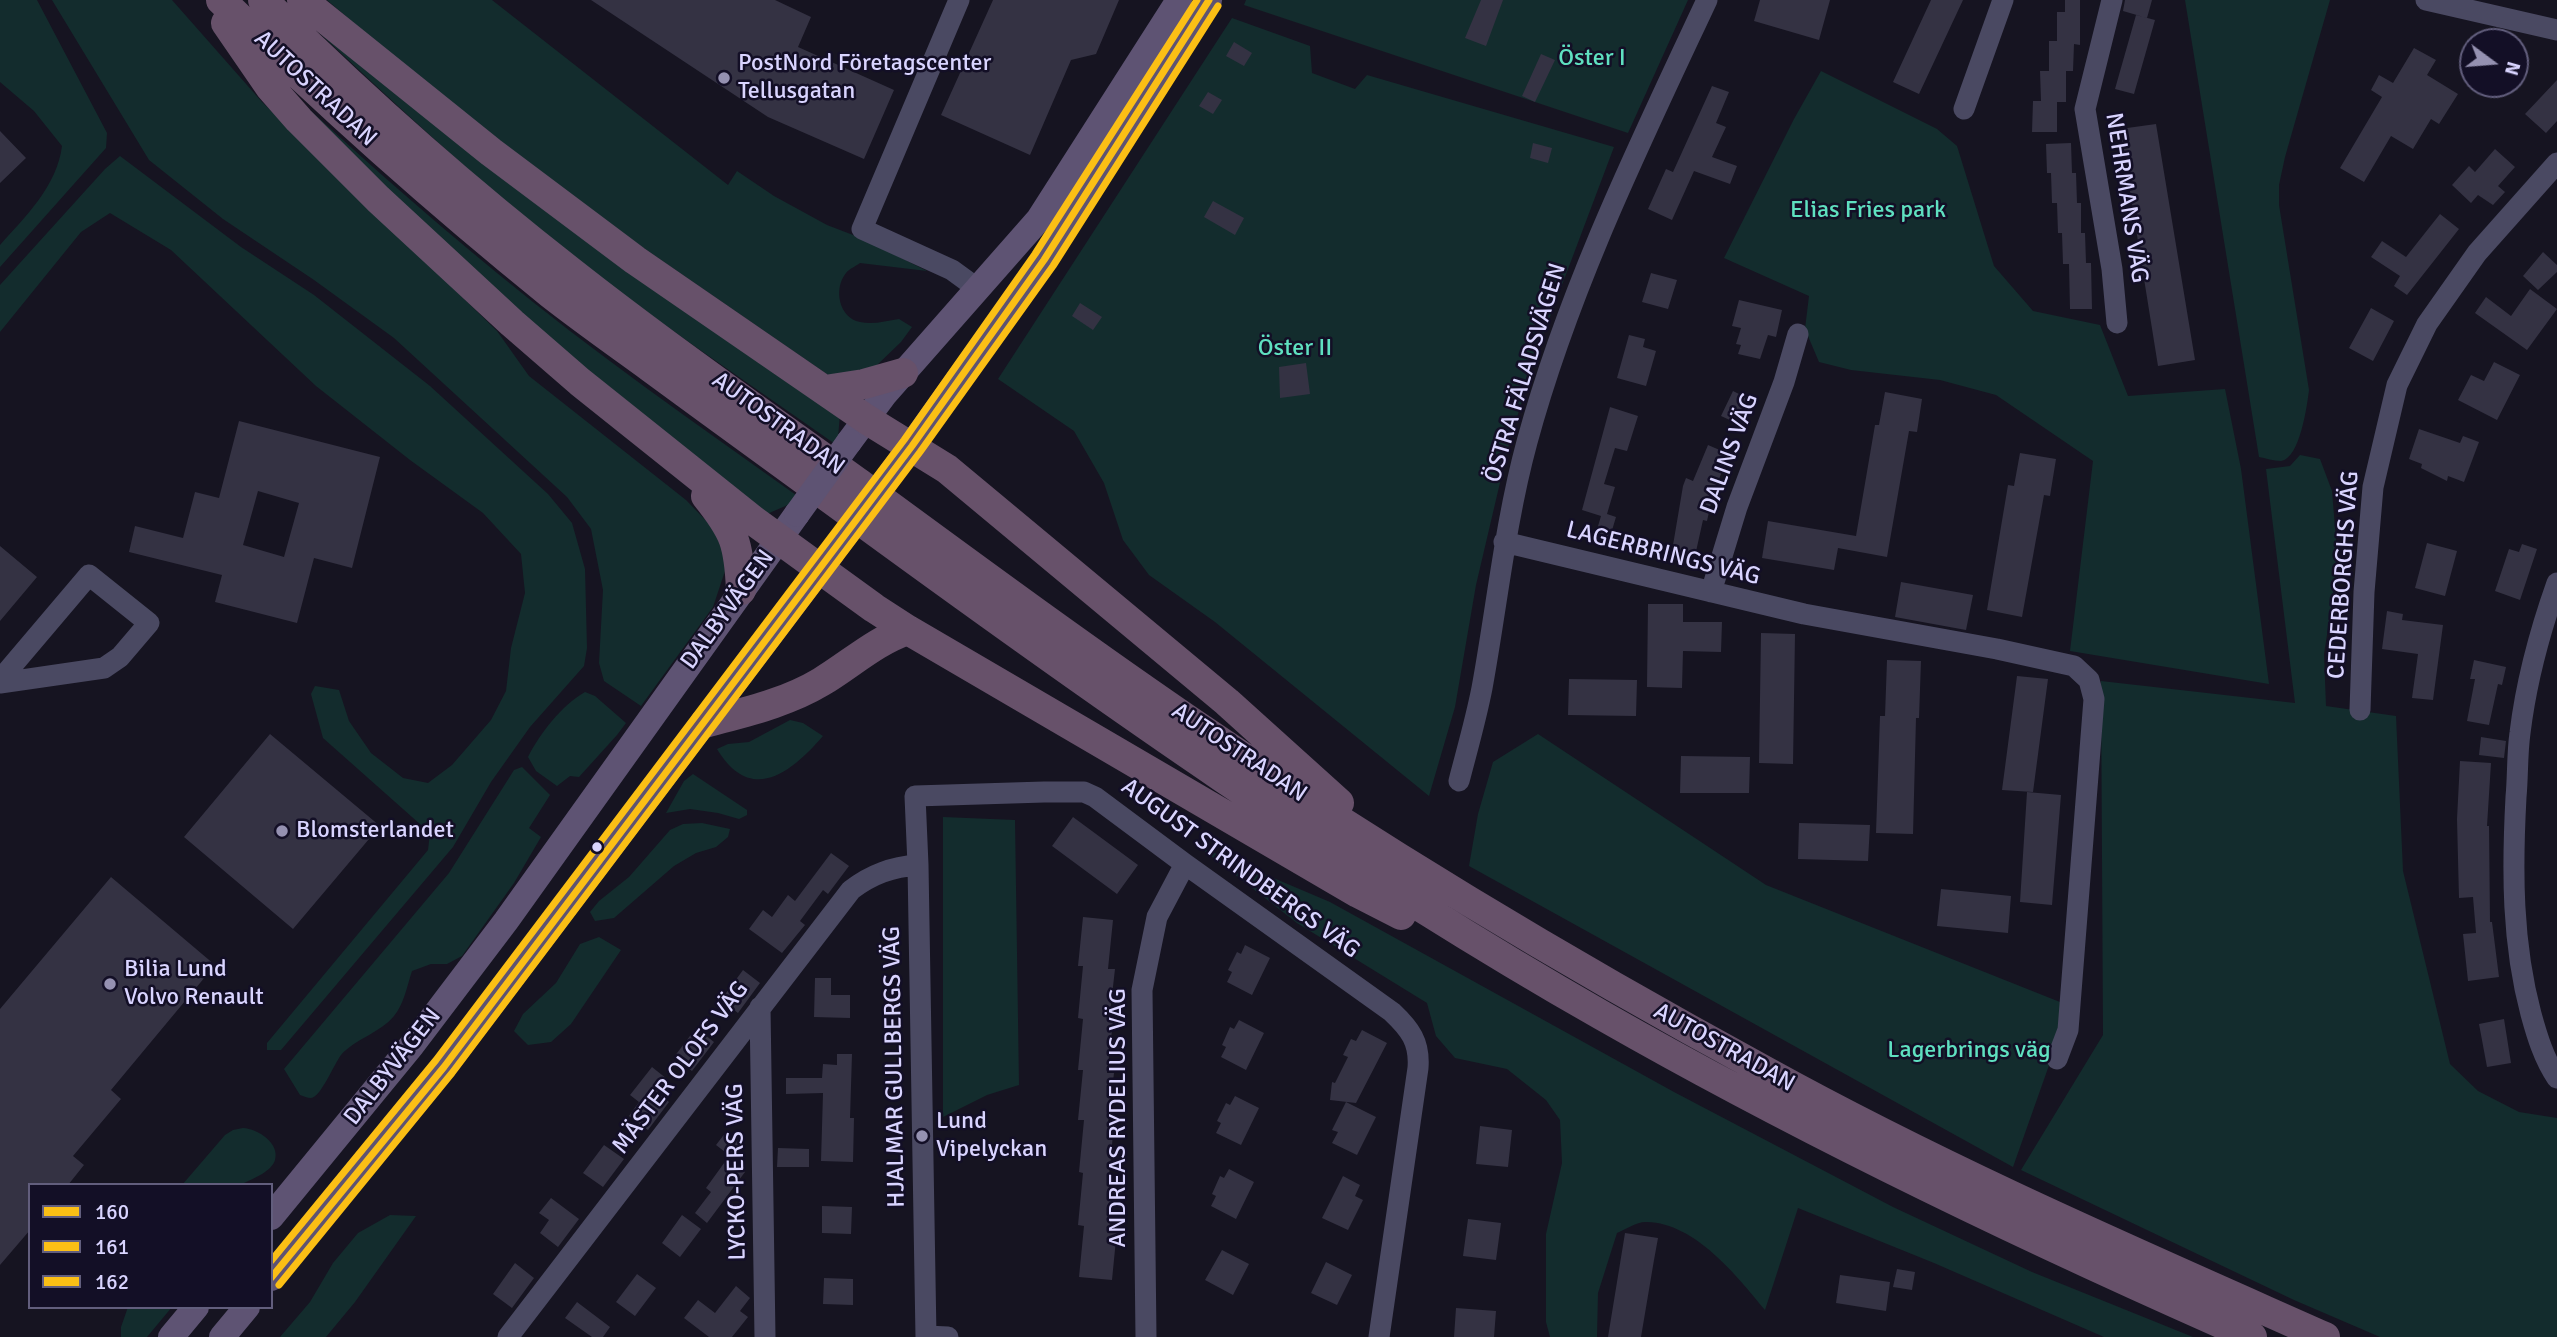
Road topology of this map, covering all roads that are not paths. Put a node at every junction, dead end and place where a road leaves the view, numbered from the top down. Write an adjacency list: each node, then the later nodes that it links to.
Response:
1 (210, 0): 22 (highway)
2 (221, 0): 39 (highway, AUTOSTRADAN)
3 (263, 0): 35 (highway, AUTOSTRADAN)
4 (302, 0): 19 (highway)
5 (959, 0): 15 (street)
6 (1179, 0): 15 (main road, DALBYVÄGEN)
7 (1209, 0): 21 (main road, DALBYVÄGEN)
8 (1707, 0): 24 (street, ÖSTRA FÄLADSVÄGEN)
9 (2003, 0): 13 (street)
10 (2112, 0): 16 (street, NEHRMANS VÄG)
11 (2426, 0): 12 (street)
12 (2557, 30)
13 (1964, 109)
14 (2557, 163): 31 (street, CEDERBORGHS VÄG)
15 (978, 289): 18 (main road, DALBYVÄGEN)
16 (2117, 323)
17 (1798, 334): 28 (street, DALINS VÄG)
18 (904, 373): 19 (highway); 20 (main road, DALBYVÄGEN)
19 (825, 390): 20 (highway)
20 (857, 430): 21 (highway); 23 (main road, DALBYVÄGEN, bridge)
21 (908, 451): 25 (main road, DALBYVÄGEN, bridge); 35 (highway)
22 (677, 460): 23 (highway); 27 (highway)
23 (779, 539): 25 (highway); 27 (main road, DALBYVÄGEN)
24 (1504, 542): 28 (street, LAGERBRINGS VÄG); 33 (street, ÖSTRA FÄLADSVÄGEN)
25 (829, 558): 29 (highway); 32 (main road, DALBYVÄGEN)
26 (2557, 583): 41 (street)
27 (741, 590): 42 (main road, DALBYVÄGEN)
28 (1711, 592): 40 (street, LAGERBRINGS VÄG)
29 (908, 630): 32 (highway); 39 (highway)
30 (0, 682): 30 (street)
31 (2360, 710)
32 (705, 723): 43 (main road, DALBYVÄGEN)
33 (1459, 781)
34 (915, 796): 36 (street, AUGUST STRINDBERGS VÄG); 37 (street, HJALMAR GULLBERGS VÄG)
35 (1401, 860): 55 (highway, AUTOSTRADAN)
36 (1185, 864): 52 (street, ANDREAS RYDELIUS VÄG); 53 (street, AUGUST STRINDBERGS VÄG)
37 (918, 865): 38 (street, MÄSTER OLOFS VÄG); 46 (street, HJALMAR GULLBERGS VÄG)
38 (760, 1007): 49 (street, MÄSTER OLOFS VÄG); 50 (street, LYCKO-PERS VÄG)
39 (1606, 1017): 54 (highway, AUTOSTRADAN)
40 (2057, 1059)
41 (2557, 1078)
42 (273, 1215)
43 (273, 1276)
44 (194, 1309): 47 (main road)
45 (245, 1309): 48 (main road)
46 (926, 1336): 51 (street)
47 (171, 1337)
48 (222, 1337)
49 (508, 1337)
50 (765, 1337)
51 (947, 1337)
52 (1146, 1337)
53 (1379, 1337)
54 (2252, 1337)
55 (2325, 1337)

